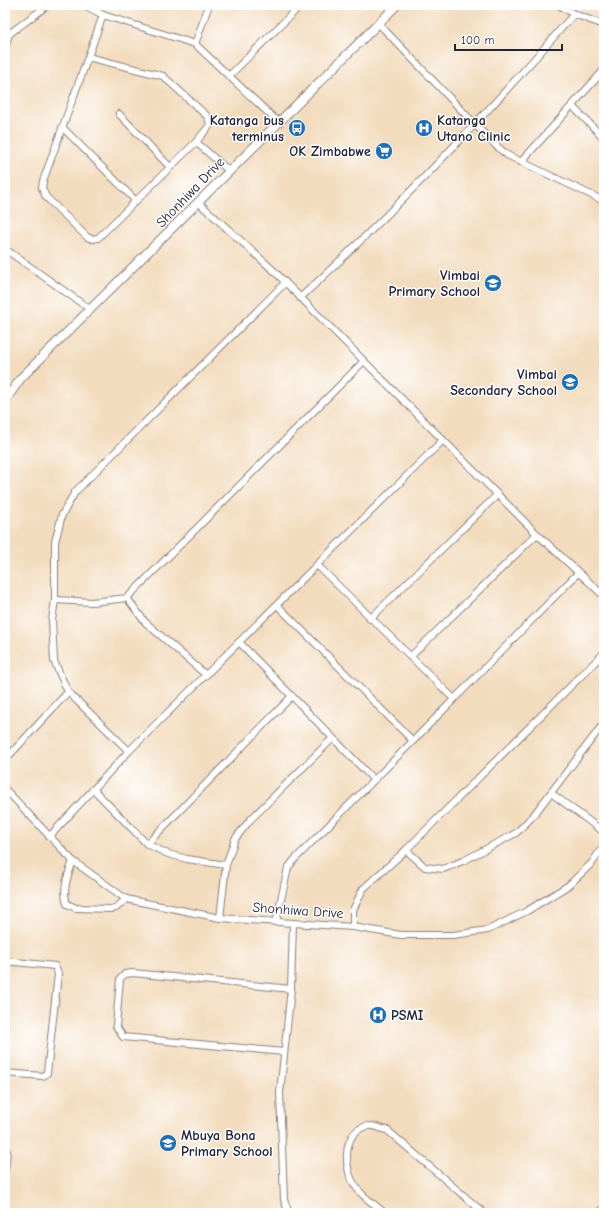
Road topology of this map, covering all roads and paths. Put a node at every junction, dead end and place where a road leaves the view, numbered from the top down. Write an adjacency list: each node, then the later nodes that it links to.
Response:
1 (48, 5): 11 (street)
2 (84, 5): 8 (street)
3 (209, 5): 12 (street)
4 (301, 5): 16 (street)
5 (397, 5): 9 (street, Shonhiwa Drive)
6 (559, 5): 7 (street)
7 (574, 14): 10 (street); 20 (street)
8 (103, 15): 12 (street); 14 (street)
9 (378, 23): 19 (street, Shonhiwa Drive); 20 (street)
10 (604, 25)
11 (7, 34): 13 (street)
12 (195, 44): 16 (street)
13 (5, 49)
14 (88, 57): 21 (street); 23 (street)
15 (604, 70): 17 (street)
16 (229, 76): 19 (street)
17 (572, 107): 22 (street); 24 (street)
18 (119, 114): 25 (street)
19 (278, 122): 26 (street, Shonhiwa Drive)
20 (476, 124): 24 (street); 32 (street)
21 (62, 127): 27 (street); 27 (street)
22 (604, 138)
23 (196, 142): 25 (street); 26 (street)
24 (521, 162): 28 (street)
25 (170, 167): 27 (street)
26 (228, 171): 29 (street, Shonhiwa Drive)
27 (136, 201)
28 (604, 201)
29 (199, 203): 31 (street); 33 (street, Shonhiwa Drive)
30 (5, 249): 33 (street)
31 (284, 282): 32 (street); 43 (street)
32 (300, 298): 34 (street)
33 (91, 310): 35 (street, Shonhiwa Drive)
34 (363, 362): 36 (street); 42 (street)
35 (5, 401)
36 (443, 440): 37 (street); 39 (street)
37 (498, 494): 38 (street); 45 (street)
38 (537, 534): 40 (street); 48 (street)
39 (317, 565): 44 (street); 45 (street)
40 (578, 573): 41 (street); 52 (street)
41 (604, 596)
42 (126, 598): 43 (street); 49 (street)
43 (55, 600): 50 (street)
44 (277, 605): 46 (street); 55 (street)
45 (370, 619): 48 (street)
46 (239, 642): 49 (street); 51 (street)
47 (604, 654): 66 (street)
48 (410, 657): 52 (street)
49 (206, 675): 56 (street)
50 (68, 692): 56 (street); 57 (street)
51 (292, 696): 54 (street); 64 (street)
52 (454, 699): 55 (street)
53 (604, 723): 61 (street)
54 (333, 738): 58 (street); 68 (street)
55 (413, 741): 58 (street)
56 (130, 751): 60 (street)
57 (5, 760)
58 (374, 780): 71 (street)
59 (5, 789): 63 (street, Shonhiwa Drive)
60 (93, 789): 63 (street); 64 (street)
61 (551, 793): 62 (street); 66 (street)
62 (604, 832)
63 (49, 837): 67 (street, Shonhiwa Drive)
64 (148, 844): 68 (street)
65 (604, 846): 73 (street, Shonhiwa Drive)
66 (406, 850): 73 (street)
67 (73, 861): 69 (street, Shonhiwa Drive); 69 (street)
68 (226, 865): 70 (street)
69 (126, 899): 70 (street, Shonhiwa Drive)
70 (220, 918): 71 (street, Shonhiwa Drive)
71 (276, 922): 72 (street, Shonhiwa Drive)
72 (294, 924): 73 (street, Shonhiwa Drive); 75 (street)
73 (353, 927)
74 (5, 961): 77 (street)
75 (291, 989): 76 (street); 76 (street)
76 (284, 1052): 81 (street)
77 (5, 1073)
78 (5, 1148): 79 (street)
79 (5, 1170)
80 (604, 1208): 84 (street)
81 (289, 1213)
82 (385, 1213): 83 (street)
83 (484, 1213)
84 (600, 1213)

